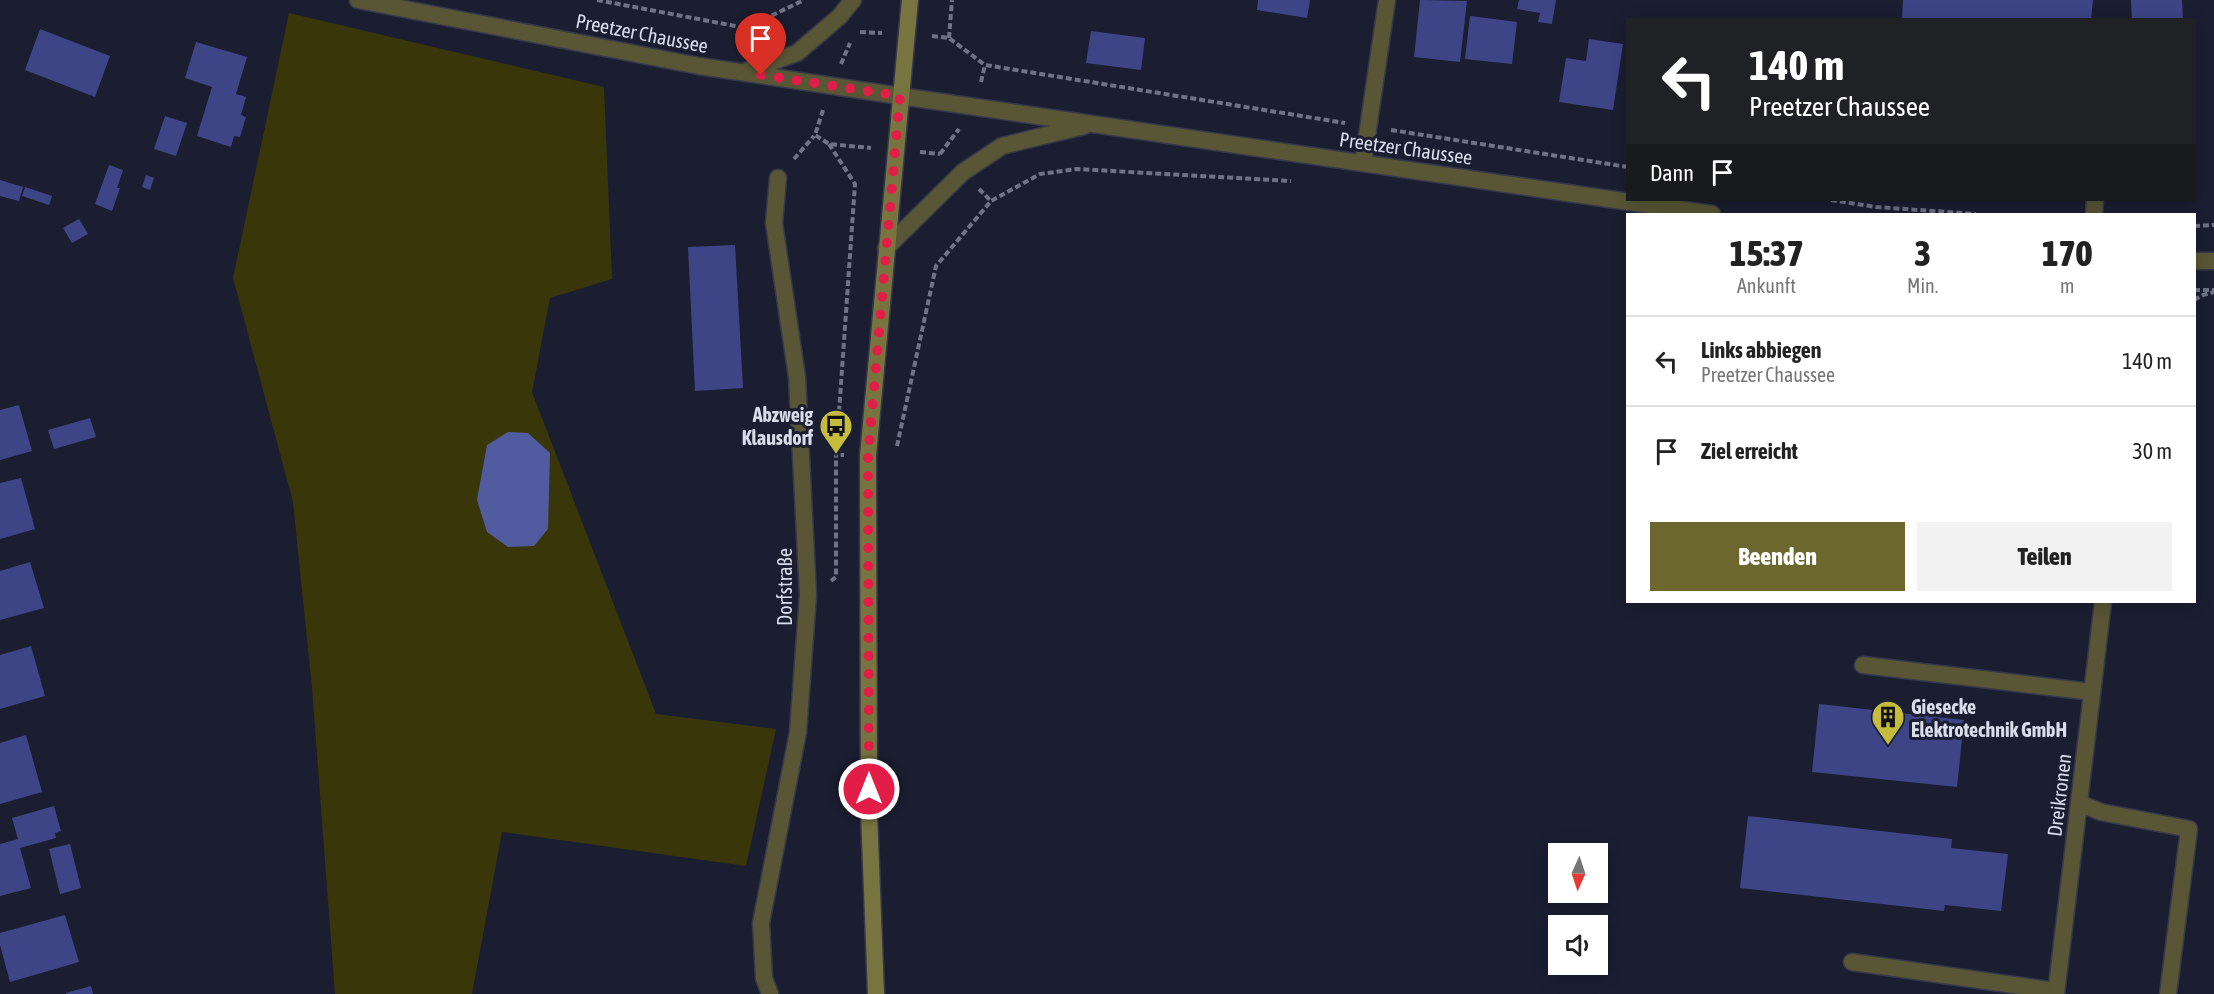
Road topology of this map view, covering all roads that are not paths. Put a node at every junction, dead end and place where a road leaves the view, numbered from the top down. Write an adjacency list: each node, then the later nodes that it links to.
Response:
1 (358, 0): 5 (street, Preetzer Chaussee)
2 (853, 0): 5 (street, Preetzer Chaussee)
3 (910, 0): 6 (main road)
4 (1387, 0): 8 (street)
5 (742, 72): 6 (street, Preetzer Chaussee)
6 (900, 96): 7 (street, Preetzer Chaussee); 11 (main road)
7 (1093, 124): 8 (street, Preetzer Chaussee); 11 (street, Preetzer Chaussee)
8 (1363, 163): 10 (street, Preetzer Chaussee)
9 (778, 178): 20 (street, Dorfstraße)
10 (1705, 213)
11 (886, 248): 21 (main road)
12 (2196, 261): 13 (street)
13 (2214, 261)
14 (2103, 603): 16 (street, Dreikronen)
15 (1863, 665): 16 (street)
16 (2092, 692): 17 (street, Dreikronen)
17 (2079, 803): 19 (street, Dreikronen); 22 (street)
18 (1852, 962): 19 (street)
19 (2056, 992)
20 (770, 994)
21 (876, 994)
22 (2168, 994)

